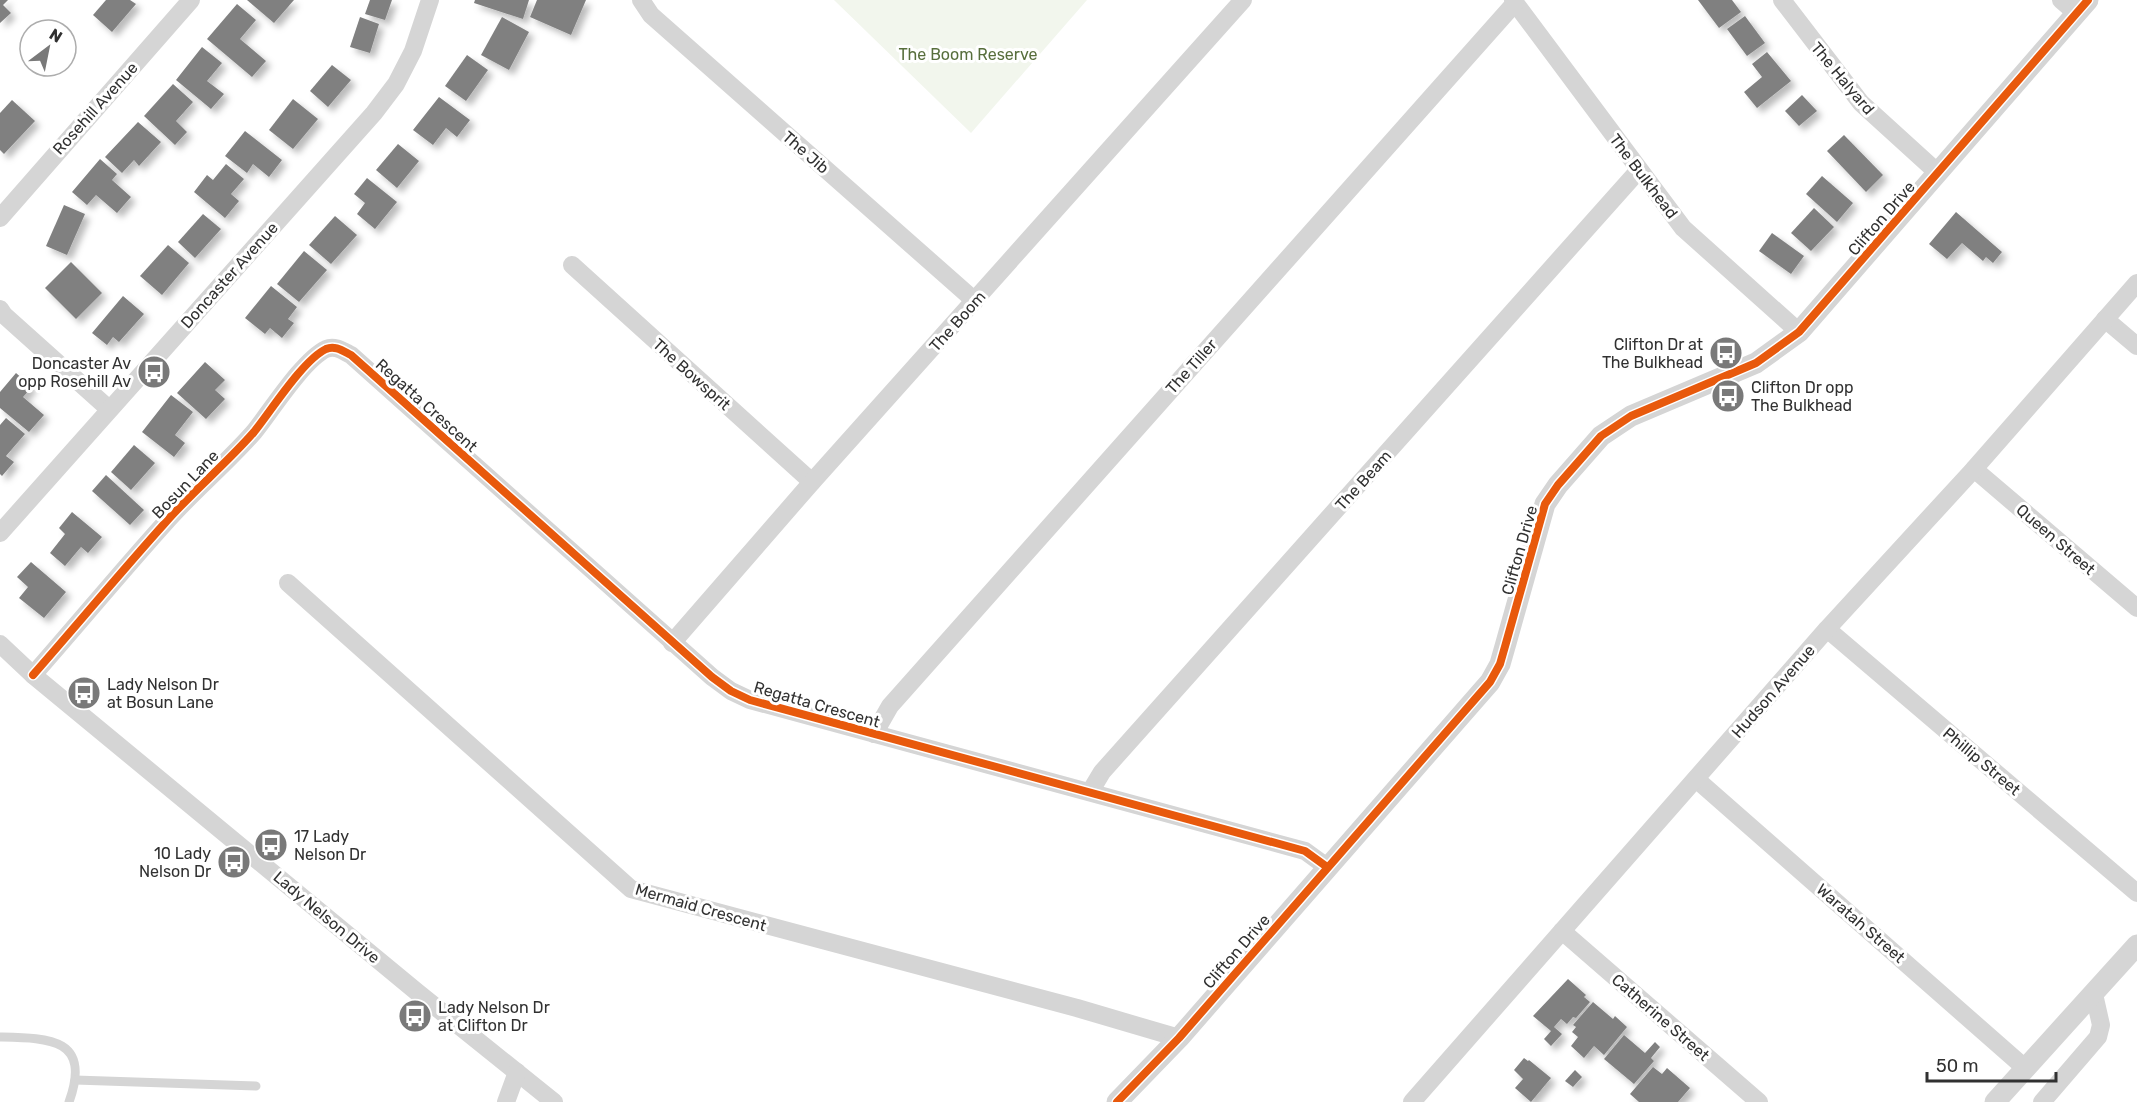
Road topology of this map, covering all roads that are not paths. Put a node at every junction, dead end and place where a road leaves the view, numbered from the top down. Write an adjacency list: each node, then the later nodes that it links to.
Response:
1 (191, 0): 10 (street, Rosehill Avenue)
2 (430, 0): 19 (street, Doncaster Avenue)
3 (641, 0): 13 (street, The Jib)
4 (1243, 0): 13 (street, The Boom)
5 (1782, 0): 9 (street, The Halyard)
6 (1514, 1): 8 (street, The Bulkhead); 29 (street, The Tiller)
7 (2075, 4): 9 (street, Clifton Drive)
8 (1639, 170): 16 (street, The Bulkhead); 31 (street, The Beam)
9 (1938, 173): 16 (street, Clifton Drive)
10 (0, 218)
11 (572, 265): 21 (street, The Bowsprit)
12 (2137, 284): 15 (street, Hudson Avenue)
13 (975, 301): 21 (street, The Boom)
14 (0, 309): 19 (street)
15 (2105, 319): 17 (street); 20 (street, Hudson Avenue)
16 (1799, 332): 32 (street, Clifton Drive)
17 (2137, 346)
18 (338, 348): 26 (street, Regatta Crescent); 28 (street, Bosun Lane)
19 (109, 409): 22 (street, Doncaster Avenue)
20 (1974, 469): 24 (street, Queen Street); 25 (street, Hudson Avenue)
21 (812, 482): 26 (street, The Boom)
22 (0, 533)
23 (288, 583): 38 (street, Mermaid Crescent)
24 (2137, 608)
25 (1827, 628): 30 (street, Hudson Avenue); 33 (street, Phillip Street)
26 (672, 643): 29 (street, Regatta Crescent)
27 (0, 644): 28 (street, Lady Nelson Drive)
28 (33, 675): 40 (street, Lady Nelson Drive)
29 (874, 734): 31 (street, Regatta Crescent)
30 (1696, 779): 34 (street, Hudson Avenue); 39 (street, Waratah Street)
31 (1090, 792): 32 (street, Regatta Crescent)
32 (1327, 867): 38 (street, Clifton Drive)
33 (2137, 893)
34 (1562, 931): 47 (street, Hudson Avenue); 48 (street, Catherine Street)
35 (2137, 945): 36 (street)
36 (2094, 994): 39 (street); 50 (street)
37 (0, 1037): 41 (lane)
38 (1179, 1038): 46 (street, Clifton Drive)
39 (2025, 1068): 49 (street)
40 (518, 1072): 44 (street); 45 (street, Lady Nelson Drive)
41 (75, 1080): 42 (lane); 43 (lane)
42 (256, 1086)
43 (70, 1101)
44 (506, 1102)
45 (554, 1102)
46 (1117, 1102)
47 (1412, 1102)
48 (1759, 1102)
49 (1995, 1102)
50 (2042, 1102)

